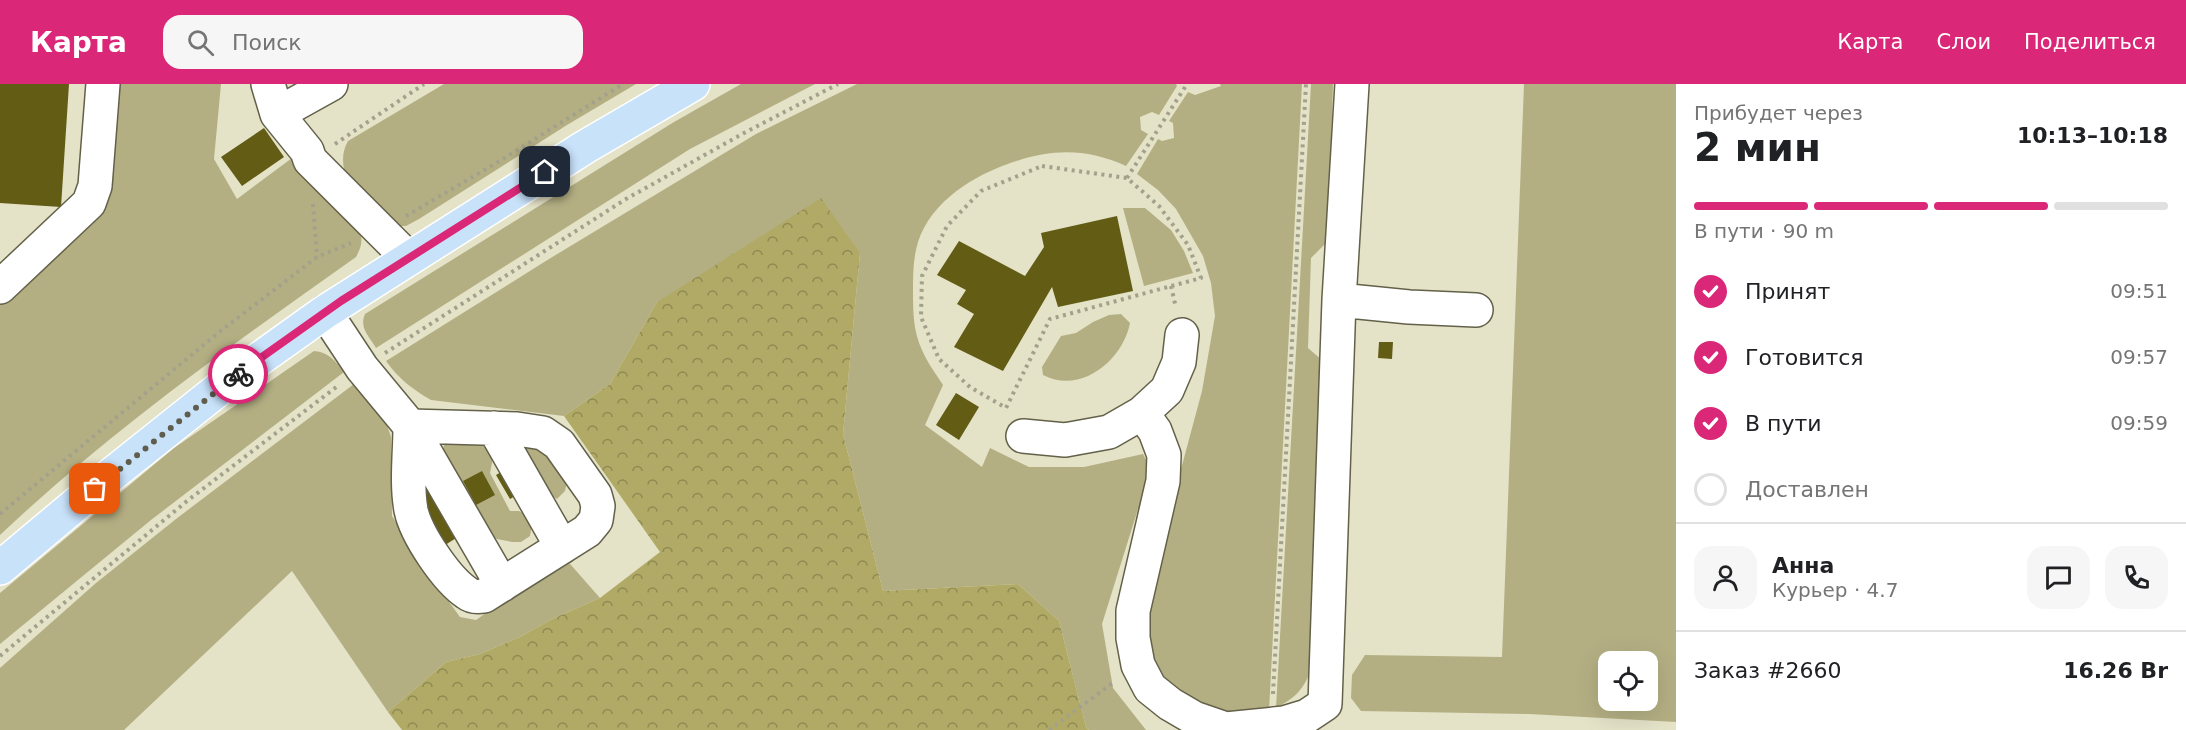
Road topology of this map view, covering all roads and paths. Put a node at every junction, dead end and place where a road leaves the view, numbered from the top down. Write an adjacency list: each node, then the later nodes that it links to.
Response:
1 (103, 84): 16 (lane)
2 (331, 84): 10 (lane)
3 (424, 84): 11 (path)
4 (623, 84): 13 (path)
5 (693, 84): 15 (main road)
6 (838, 84): 21 (path)
7 (1187, 84): 12 (path)
8 (1306, 84): 32 (path)
9 (1352, 84): 17 (lane)
10 (272, 99): 11 (lane)
11 (310, 160): 13 (lane); 14 (path)
12 (1127, 178): 12 (path)
13 (380, 231): 14 (path); 15 (lane)
14 (317, 257): 26 (path)
15 (408, 258): 19 (main road)
16 (0, 287)
17 (1339, 300): 18 (lane); 32 (lane)
18 (1476, 310)
19 (325, 312): 21 (lane); 28 (main road)
20 (1182, 335): 22 (lane)
21 (362, 368): 23 (lane); 30 (path)
22 (1142, 413): 25 (lane); 31 (lane)
23 (410, 426): 24 (lane); 29 (lane); 29 (lane)
24 (494, 428): 27 (lane); 27 (lane)
25 (1023, 436)
26 (0, 514)
27 (562, 547): 29 (lane)
28 (0, 568)
29 (502, 585)
30 (0, 656)
31 (1138, 665): 32 (lane); 33 (path)
32 (1271, 724)
33 (1049, 730)

